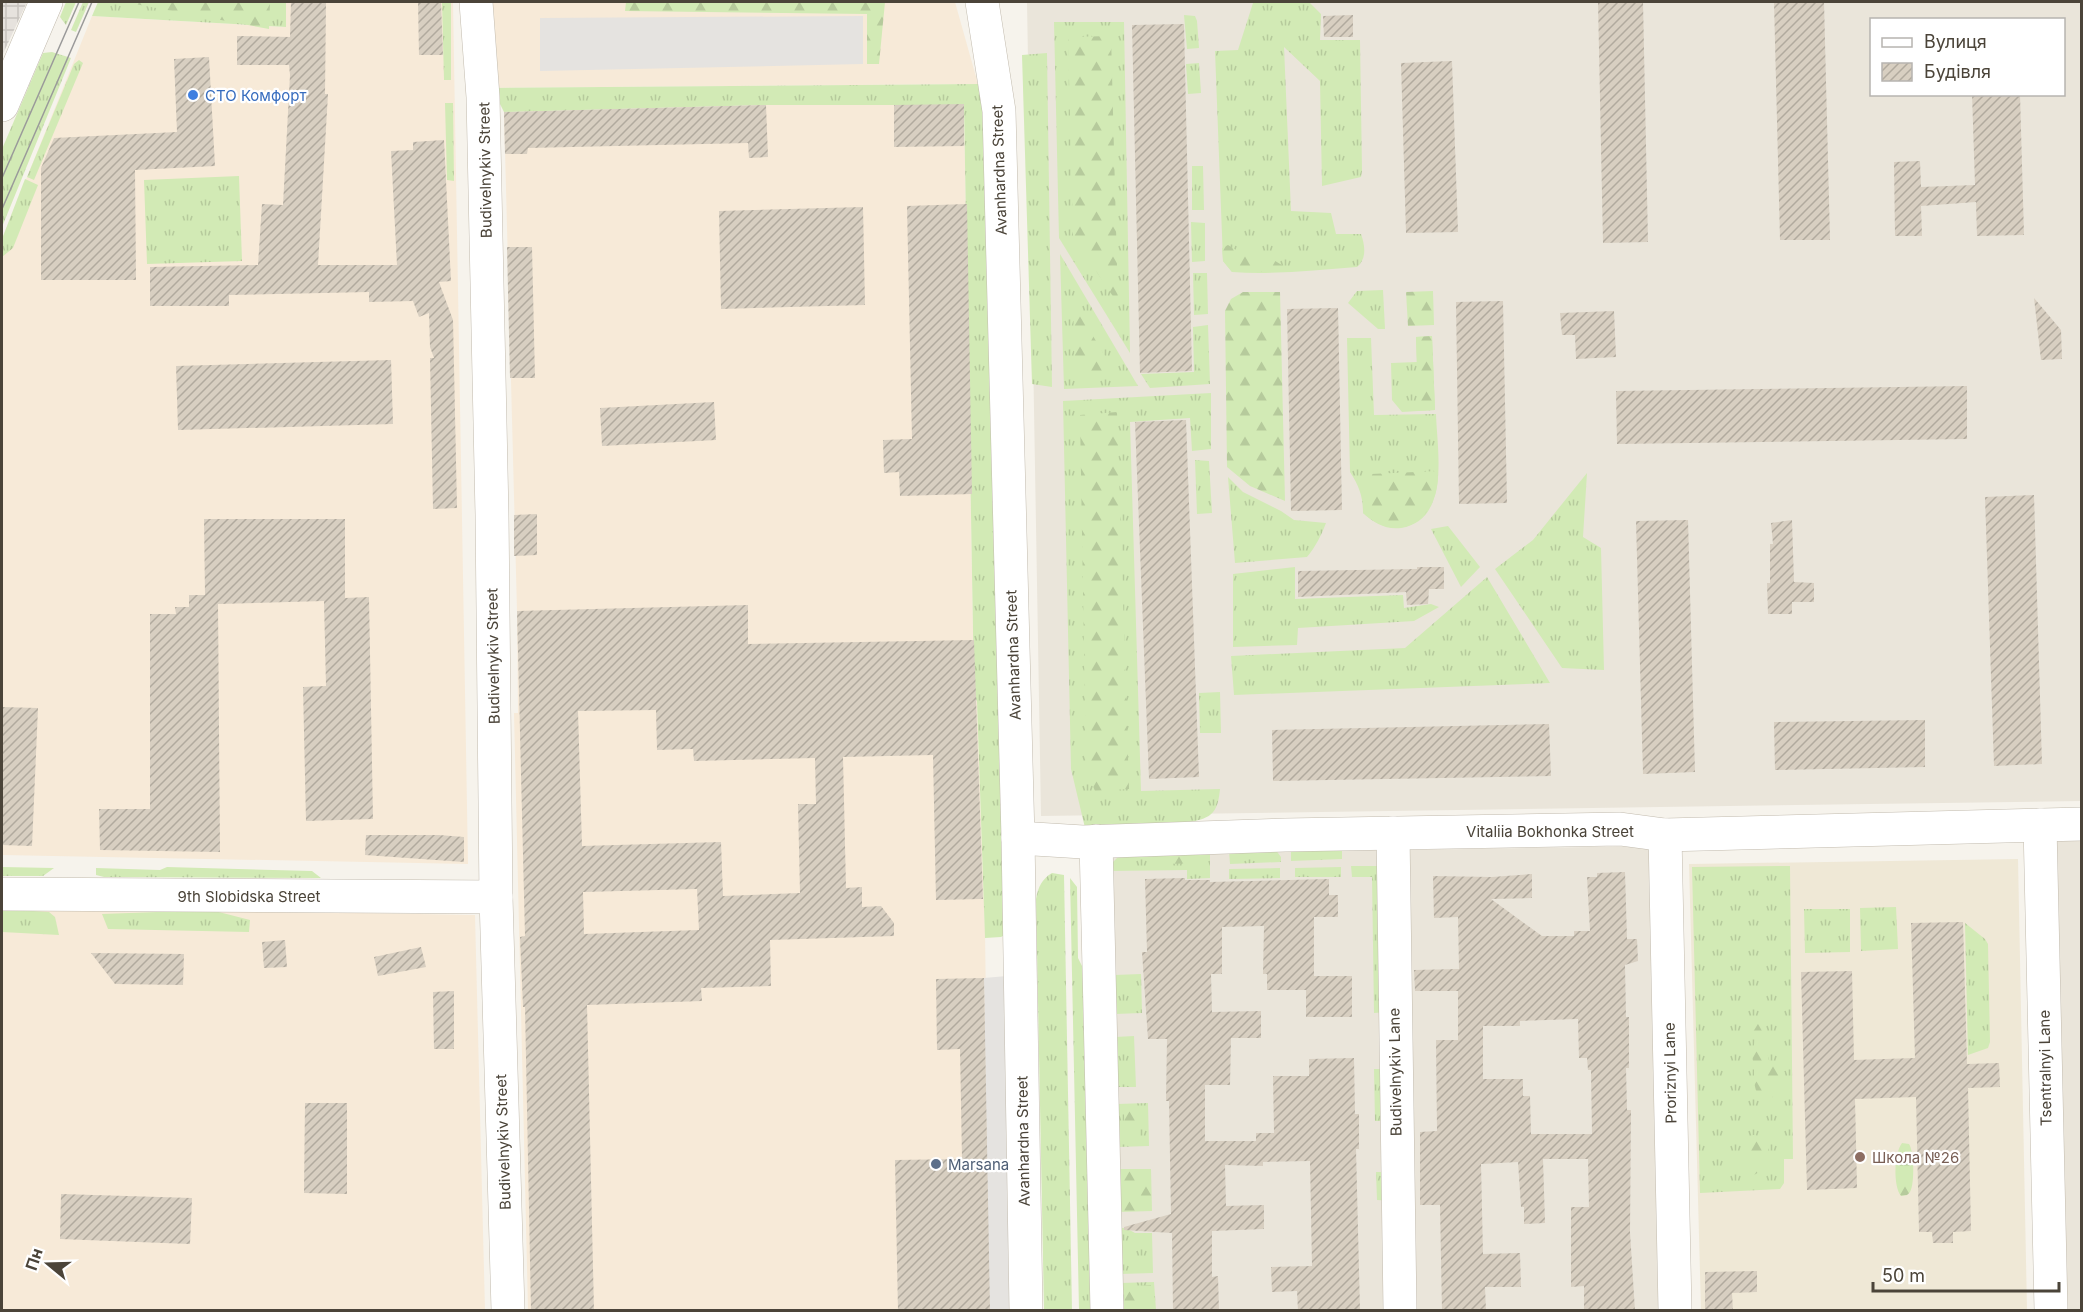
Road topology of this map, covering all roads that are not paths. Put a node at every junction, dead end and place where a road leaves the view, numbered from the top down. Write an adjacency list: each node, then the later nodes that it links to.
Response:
1 (46, 2): 4 (street)
2 (476, 2): 12 (street, Budivelnykiv Street)
3 (982, 2): 9 (street, Avanhardna Street)
4 (5, 90)
5 (2082, 824): 6 (street, Vitaliia Bokhonka Street)
6 (2040, 825): 8 (street, Vitaliia Bokhonka Street); 18 (street, Tsentralnyi Lane)
7 (1393, 832): 8 (street, Vitaliia Bokhonka Street); 10 (street, Vitaliia Bokhonka Street); 16 (street, Budivelnykiv Lane)
8 (1665, 834): 17 (street, Proriznyi Lane)
9 (1018, 838): 10 (street, Vitaliia Bokhonka Street); 14 (street, Avanhardna Street)
10 (1096, 841): 15 (street)
11 (2, 894): 12 (street, 9th Slobidska Street)
12 (496, 897): 13 (street, Budivelnykiv Street)
13 (507, 1311)
14 (1026, 1311)
15 (1107, 1311)
16 (1400, 1311)
17 (1675, 1311)
18 (2051, 1311)

